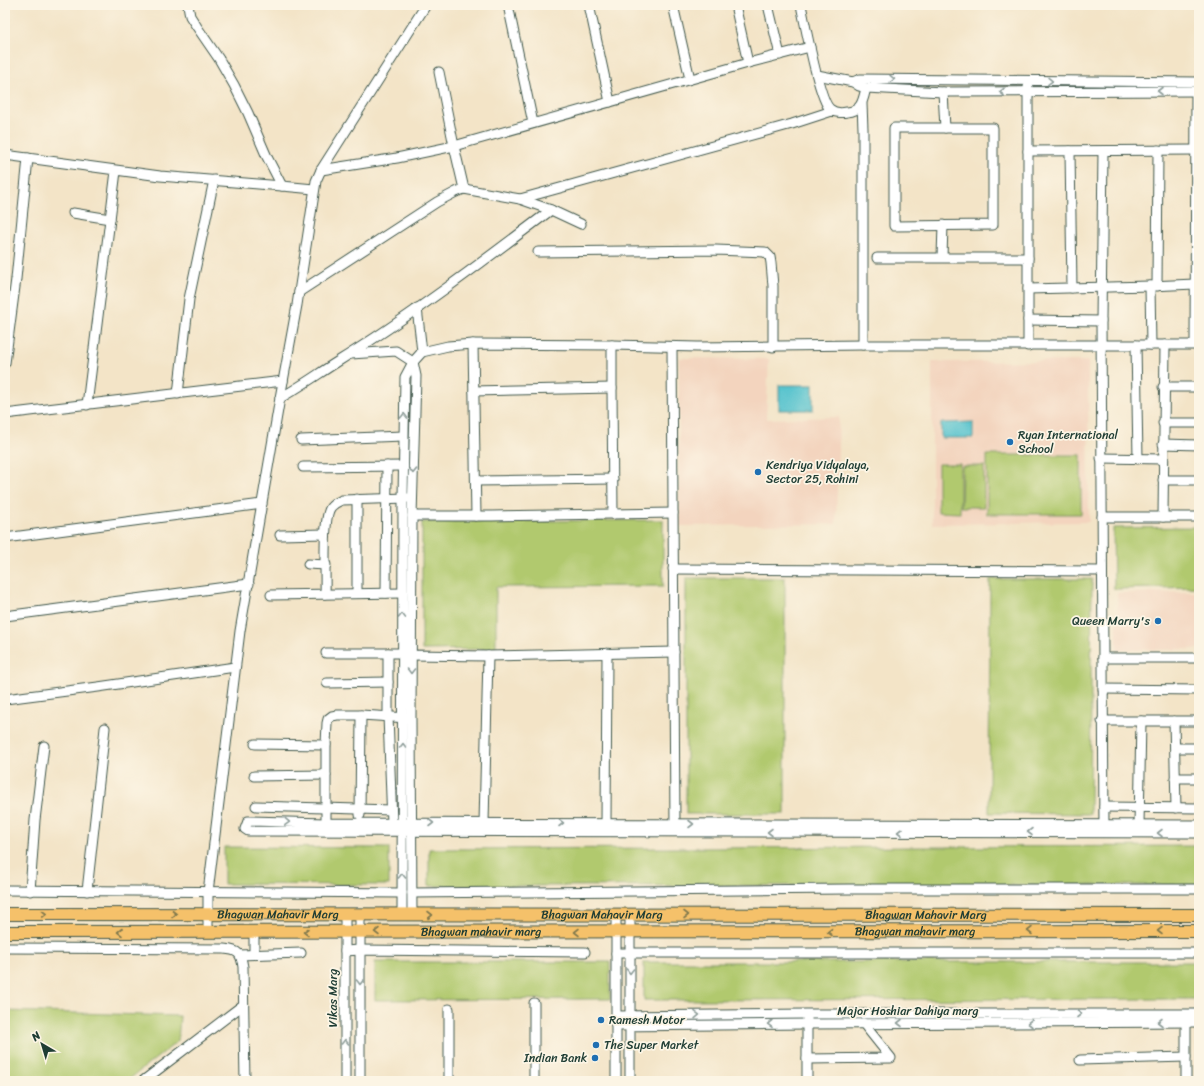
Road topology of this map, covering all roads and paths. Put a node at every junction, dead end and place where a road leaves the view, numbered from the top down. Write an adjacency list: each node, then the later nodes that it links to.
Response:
1 (188, 5): 39 (street)
2 (426, 5): 36 (street)
3 (508, 5): 25 (street)
4 (589, 5): 22 (street)
5 (673, 5): 14 (street)
6 (735, 5): 11 (street)
7 (768, 5): 10 (street)
8 (801, 5): 9 (street)
9 (810, 47): 10 (street); 13 (street)
10 (780, 55): 11 (street)
11 (748, 63): 14 (street)
12 (439, 72): 28 (street)
13 (817, 75): 16 (street); 24 (street)
14 (690, 79): 22 (street)
15 (1029, 80): 16 (street, one-way to 15); 17 (street, one-way to 17); 21 (street)
16 (853, 82): 18 (street)
17 (1199, 82)
18 (866, 88): 20 (street); 23 (street)
19 (1197, 91): 21 (street, one-way to 21); 27 (street)
20 (943, 92): 21 (street, one-way to 20); 26 (street)
21 (1028, 92): 31 (street)
22 (610, 102): 25 (street)
23 (862, 104): 24 (street); 64 (street)
24 (832, 111): 42 (street)
25 (533, 123): 28 (street)
26 (945, 128): 47 (street); 47 (street)
27 (1197, 131): 30 (street)
28 (454, 146): 36 (street); 40 (street)
29 (1158, 150): 30 (street); 33 (street); 54 (street)
30 (1196, 150): 49 (street)
31 (1028, 151): 32 (street); 52 (street)
32 (1070, 151): 33 (street); 56 (street)
33 (1103, 151): 55 (street)
34 (5, 155): 35 (street)
35 (28, 158): 37 (street); 76 (street)
36 (321, 170): 41 (street)
37 (116, 171): 38 (street); 45 (street)
38 (214, 180): 39 (street); 82 (street)
39 (282, 186): 41 (street)
40 (464, 189): 42 (street); 58 (street)
41 (314, 190): 58 (street)
42 (520, 199): 43 (street)
43 (551, 210): 46 (street); 59 (street)
44 (73, 213): 45 (street)
45 (110, 218): 84 (street)
46 (581, 224)
47 (943, 225): 51 (street)
48 (538, 252): 72 (street)
49 (1197, 257): 53 (street)
50 (877, 258): 51 (street)
51 (942, 258): 52 (street)
52 (1028, 258): 57 (street)
53 (1195, 284): 54 (street); 69 (street)
54 (1154, 286): 55 (street); 67 (street)
55 (1101, 287): 56 (street); 61 (street)
56 (1072, 288): 57 (street)
57 (1028, 289): 60 (street)
58 (299, 292): 77 (street)
59 (417, 308): 73 (street); 74 (street)
60 (1028, 320): 61 (street); 70 (street)
61 (1101, 320): 65 (street)
62 (473, 344): 63 (street); 73 (street); 81 (street)
63 (612, 345): 71 (street); 80 (street)
64 (863, 345): 70 (street); 72 (street)
65 (1101, 345): 66 (street); 70 (street); 92 (street)
66 (1136, 345): 67 (street); 93 (street)
67 (1152, 345): 68 (street)
68 (1165, 345): 69 (street); 78 (street)
69 (1197, 345)
70 (1028, 346)
71 (672, 347): 72 (street); 107 (street)
72 (773, 347)
73 (422, 352): 75 (street)
74 (351, 354): 75 (street); 83 (street)
75 (413, 362): 88 (street, one-way to 75); 105 (street, one-way to 105)
76 (5, 363)
77 (283, 381): 82 (street); 83 (street)
78 (1163, 387): 79 (street); 86 (street)
79 (1199, 387)
80 (612, 388): 81 (street); 98 (street)
81 (474, 391): 99 (street)
82 (178, 394): 84 (street)
83 (280, 398): 106 (street)
84 (87, 404): 85 (street)
85 (5, 414)
86 (1163, 423): 87 (street); 90 (street)
87 (1199, 423)
88 (404, 436): 89 (street); 96 (street)
89 (301, 440)
90 (1163, 444): 91 (street); 94 (street)
91 (1199, 445)
92 (1101, 458): 93 (street); 111 (street)
93 (1138, 459): 94 (street)
94 (1163, 459): 100 (street)
95 (387, 466): 96 (street); 97 (street); 104 (street)
96 (403, 466): 102 (street)
97 (303, 467)
98 (613, 479): 99 (street); 108 (street)
99 (476, 480): 110 (street)
100 (1163, 480): 101 (street); 112 (street)
101 (1199, 480)
102 (403, 498): 104 (street); 105 (street); 124 (street)
103 (357, 499): 104 (street); 114 (street); 122 (street)
104 (386, 499): 123 (street)
105 (412, 499): 109 (street)
106 (262, 504): 116 (street); 121 (street)
107 (673, 513): 108 (street); 119 (street)
108 (613, 514): 110 (street)
109 (412, 516): 110 (street); 132 (street)
110 (476, 516)
111 (1102, 517): 112 (street); 120 (street)
112 (1163, 517): 113 (street)
113 (1199, 517)
114 (325, 534): 115 (street); 118 (street)
115 (280, 535)
116 (5, 538)
117 (308, 564): 118 (street)
118 (326, 565): 125 (street)
119 (673, 569): 120 (street); 128 (street)
120 (1102, 572): 134 (street)
121 (248, 584): 127 (street); 136 (street)
122 (357, 593): 123 (street); 125 (street)
123 (386, 593): 124 (street)
124 (403, 593): 132 (street, one-way to 124)
125 (325, 594): 126 (street)
126 (271, 595)
127 (5, 616)
128 (674, 652): 131 (street); 175 (street)
129 (326, 653): 130 (street)
130 (388, 653): 132 (street); 137 (street)
131 (607, 653): 133 (street); 171 (street)
132 (407, 654): 133 (street); 144 (street)
133 (488, 656): 170 (street)
134 (1103, 658): 135 (street); 139 (street)
135 (1199, 658)
136 (235, 667): 141 (street); 182 (street)
137 (388, 682): 138 (street); 143 (street)
138 (327, 683)
139 (1103, 689): 140 (street); 145 (street)
140 (1199, 690)
141 (5, 699)
142 (361, 715): 143 (street); 151 (street); 165 (street)
143 (388, 716): 144 (street); 166 (street)
144 (407, 718): 174 (street)
145 (1102, 721): 146 (street); 160 (street)
146 (1141, 721): 147 (street); 162 (street)
147 (1174, 721): 148 (street); 153 (street)
148 (1199, 721)
149 (105, 728): 181 (street)
150 (254, 744): 151 (street)
151 (326, 745): 155 (street)
152 (44, 746): 180 (street)
153 (1175, 748): 154 (street); 157 (street)
154 (1199, 748)
155 (326, 775): 156 (street); 161 (street)
156 (254, 776)
157 (1175, 778): 158 (street); 163 (street)
158 (1199, 778)
159 (256, 806): 161 (street)
160 (1104, 807): 162 (street); 176 (street)
161 (326, 808): 165 (street); 167 (street)
162 (1140, 808): 163 (street); 172 (street)
163 (1176, 808): 164 (street)
164 (1199, 808)
165 (360, 809): 166 (street); 168 (street)
166 (391, 810): 169 (street)
167 (326, 823): 168 (street); 174 (street, one-way to 167)
168 (360, 823): 169 (street)
169 (392, 823): 174 (street)
170 (484, 823): 171 (street, one-way to 171); 174 (street, one-way to 170)
171 (606, 824): 175 (street)
172 (1140, 825): 173 (street); 176 (street)
173 (1199, 825)
174 (407, 827): 175 (street); 183 (street, one-way to 174); 184 (street)
175 (674, 828): 176 (street)
176 (1104, 829): 177 (street, one-way to 176)
177 (1199, 833)
178 (1199, 889): 184 (street)
179 (5, 890): 180 (street)
180 (30, 890): 181 (street)
181 (87, 891): 182 (street)
182 (208, 892): 183 (street); 186 (street)
183 (402, 893): 189 (street)
184 (412, 893): 189 (street)
185 (5, 914): 186 (main road, Bhagwan Mahavir Marg, one-way to 186)
186 (208, 914): 187 (main road, Bhagwan Mahavir Marg); 197 (street)
187 (345, 914): 188 (main road, Bhagwan Mahavir Marg); 199 (street, Vikas Marg)
188 (360, 915): 189 (main road, Bhagwan Mahavir Marg); 200 (street)
189 (407, 915): 190 (main road, Bhagwan Mahavir Marg, one-way to 190)
190 (616, 915): 191 (main road, Bhagwan Mahavir Marg); 201 (street)
191 (630, 915): 192 (main road, Bhagwan Mahavir Marg, one-way to 192); 202 (street)
192 (1107, 915): 193 (main road, Bhagwan Mahavir Marg); 194 (main road)
193 (1199, 916)
194 (1108, 931): 195 (main road, Bhagwan mahavir marg, one-way to 194); 202 (main road, Bhagwan mahavir marg, one-way to 202)
195 (1199, 931)
196 (5, 932): 197 (main road, Bhagwan Mahavir Marg, one-way to 196)
197 (208, 932): 198 (main road, Bhagwan Mahavir Marg)
198 (254, 932): 199 (main road, Bhagwan Mahavir Marg, one-way to 198); 211 (street)
199 (345, 932): 200 (main road, Bhagwan mahavir marg); 205 (street, Vikas Marg)
200 (360, 932): 201 (main road, Bhagwan mahavir marg, one-way to 200); 204 (street)
201 (616, 932): 202 (main road, Bhagwan mahavir marg); 208 (street)
202 (630, 932): 209 (street)
203 (5, 948): 212 (street)
204 (360, 950): 205 (street); 206 (street); 231 (street, one-way to 231)
205 (345, 951): 230 (street, Vikas Marg, one-way to 205)
206 (585, 952)
207 (301, 953): 211 (street)
208 (616, 953): 209 (street); 217 (street)
209 (630, 953): 210 (street); 218 (street, one-way to 218)
210 (1199, 953)
211 (254, 954): 212 (street)
212 (240, 955): 214 (street)
213 (534, 1003): 233 (street)
214 (243, 1005): 228 (street); 229 (street)
215 (449, 1009): 232 (street)
216 (1199, 1014): 219 (street, Major Hoshiar Dahiya marg)
217 (616, 1016): 218 (street, Major Hoshiar Dahiya marg); 223 (street)
218 (630, 1016): 220 (street, Major Hoshiar Dahiya marg, one-way to 220); 224 (street)
219 (1186, 1018): 220 (street, Major Hoshiar Dahiya marg, one-way to 219); 221 (street, Major Hoshiar Dahiya marg); 222 (street, Major Hoshiar Dahiya marg, one-way to 222); 225 (street)
220 (807, 1019): 222 (street, Major Hoshiar Dahiya marg); 224 (street, Major Hoshiar Dahiya marg, one-way to 224); 226 (street)
221 (1199, 1022)
222 (863, 1023): 226 (street)
223 (616, 1026): 224 (street, Major Hoshiar Dahiya marg); 234 (street)
224 (630, 1026): 235 (street)
225 (1186, 1057): 227 (street); 237 (street)
226 (807, 1059): 236 (street)
227 (1080, 1060)
228 (143, 1081)
229 (245, 1081)
230 (345, 1081)
231 (360, 1081)
232 (450, 1081)
233 (534, 1081)
234 (616, 1081)
235 (630, 1081)
236 (807, 1081)
237 (1186, 1081)

